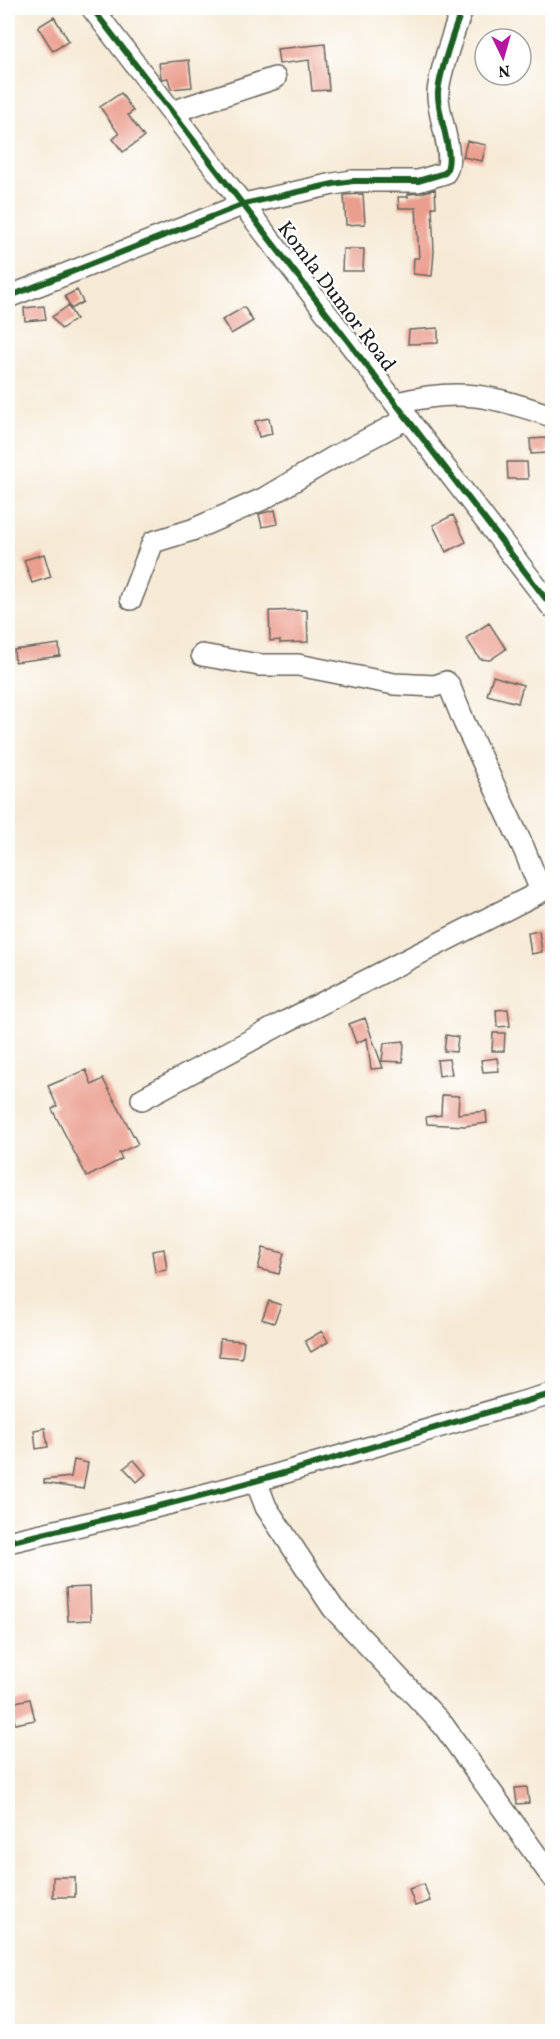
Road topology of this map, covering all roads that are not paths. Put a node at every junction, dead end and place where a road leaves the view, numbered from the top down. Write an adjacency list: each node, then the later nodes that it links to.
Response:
1 (92, 8): 4 (street, Komla Dumor Road)
2 (463, 8): 5 (street)
3 (275, 78): 4 (street)
4 (172, 112): 5 (street, Komla Dumor Road)
5 (243, 204): 6 (street); 7 (street, Komla Dumor Road)
6 (8, 297)
7 (402, 411): 8 (street); 9 (street); 10 (street, Komla Dumor Road)
8 (552, 416)
9 (131, 598)
10 (552, 606)
11 (202, 655): 12 (street)
12 (547, 888): 13 (street)
13 (142, 1099)
14 (552, 1394): 15 (street)
15 (256, 1481): 16 (street); 17 (street)
16 (8, 1542)
17 (552, 1877)

